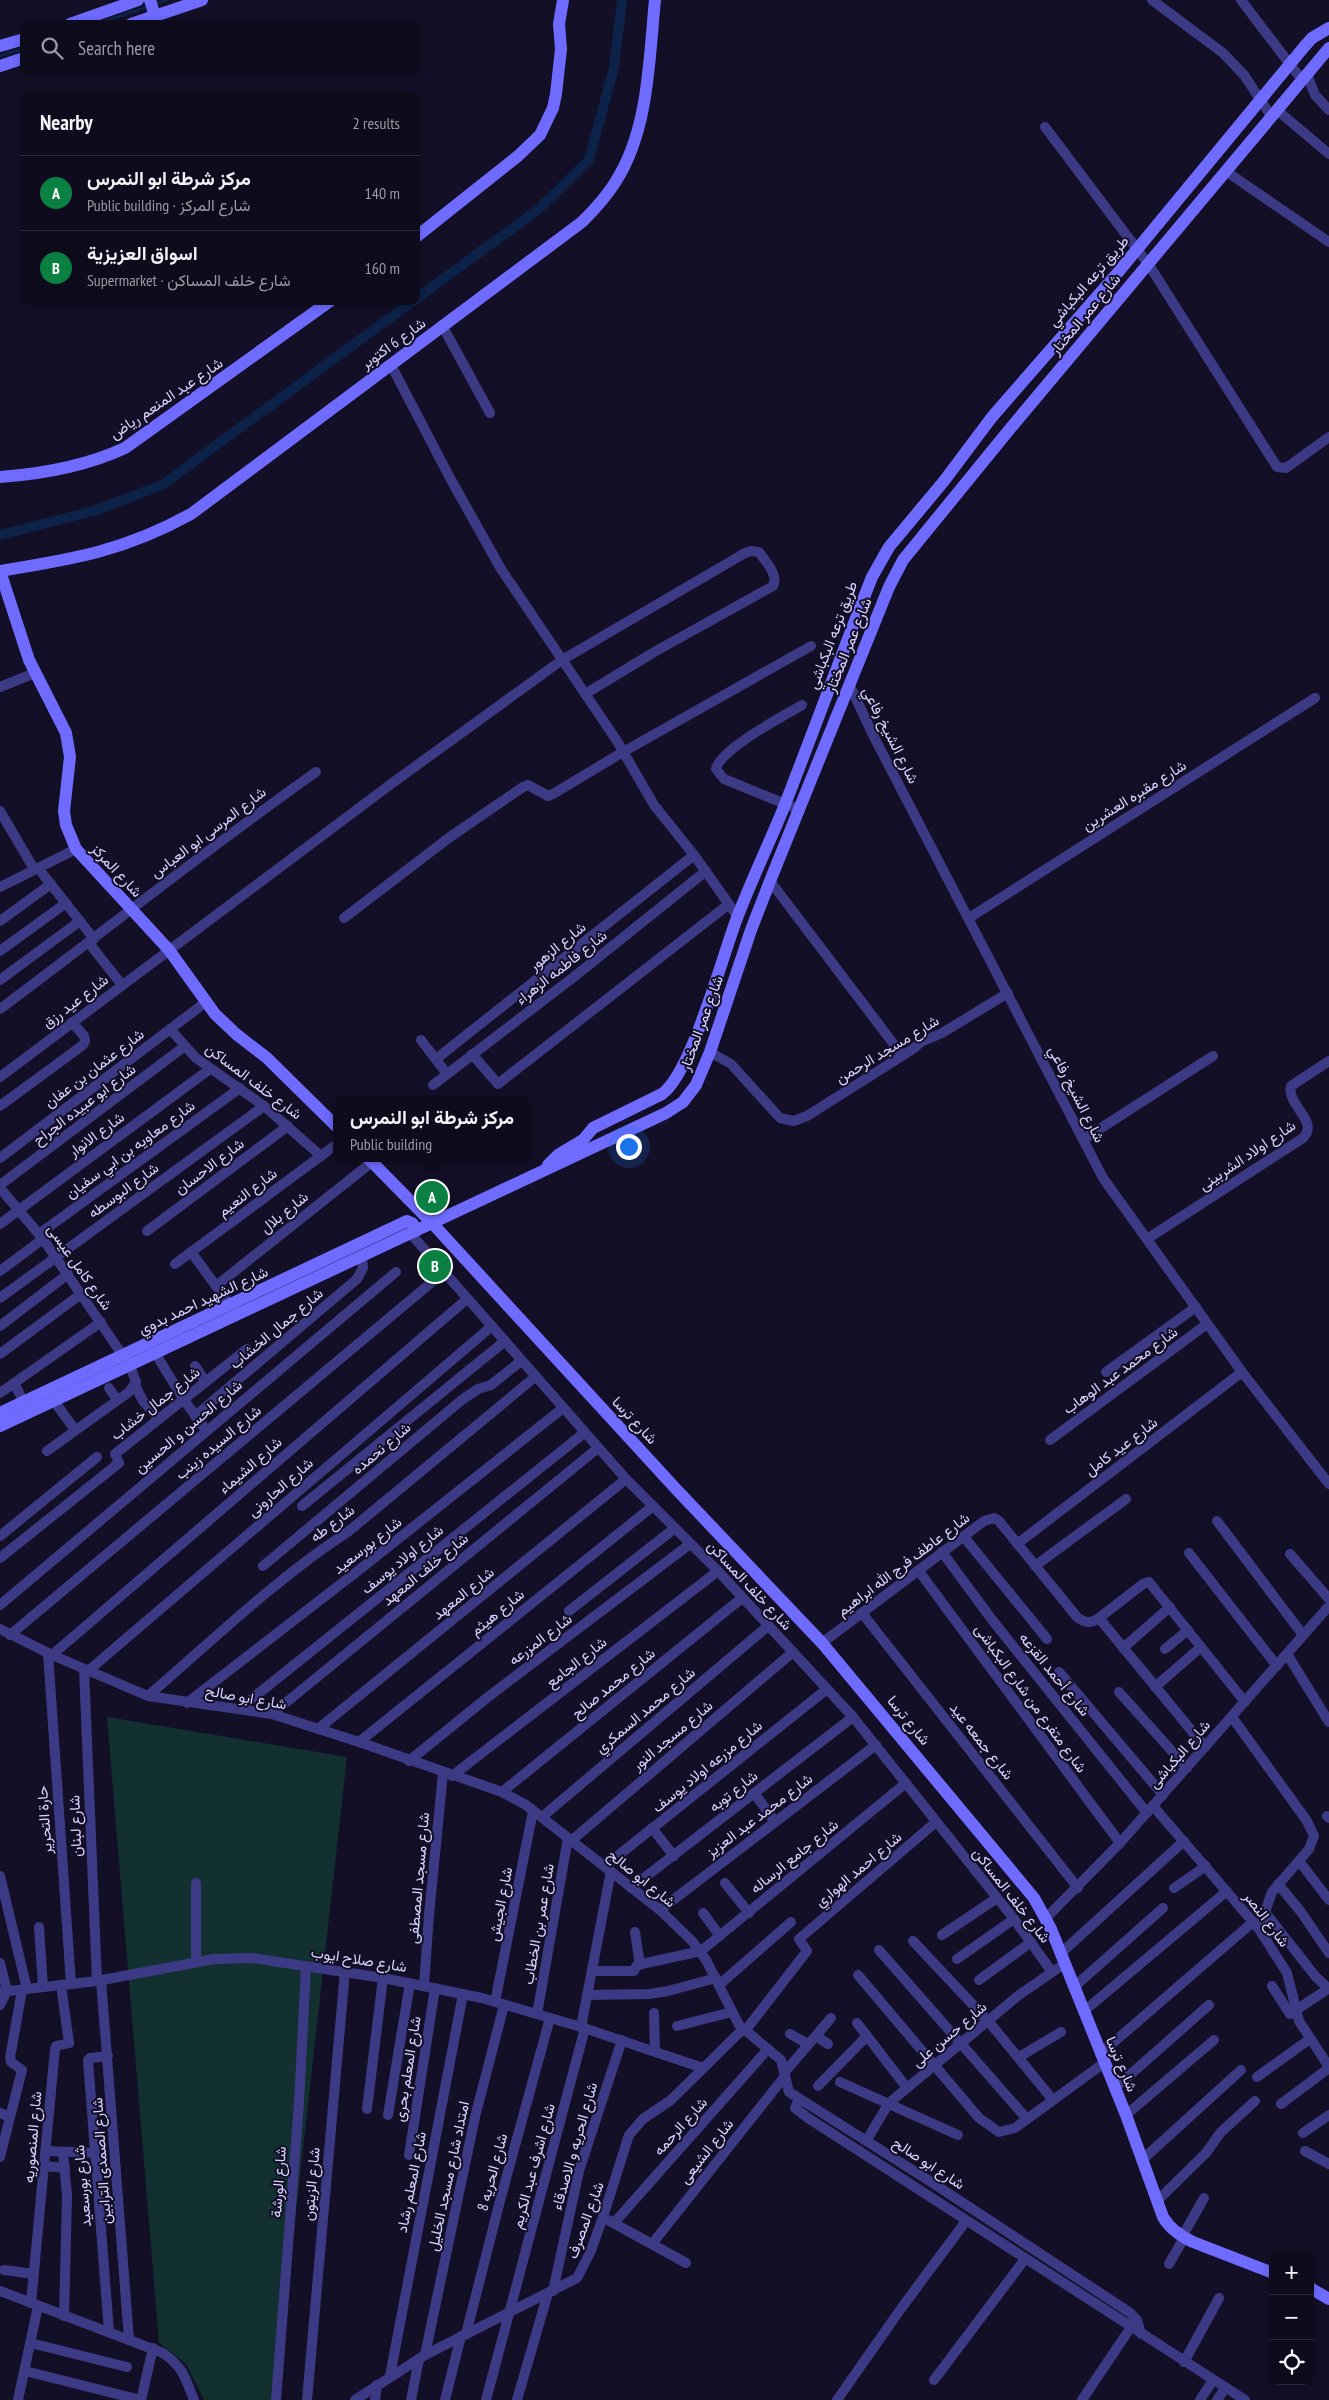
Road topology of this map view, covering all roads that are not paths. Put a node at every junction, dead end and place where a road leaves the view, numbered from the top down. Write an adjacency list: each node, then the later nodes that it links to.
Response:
1 (202, 0): 6 (street)
2 (563, 0): 23 (street)
3 (655, 0): 27 (street, شارع 6 اكتوبر)
4 (1152, 0): 17 (street)
5 (1241, 0): 14 (street)
6 (150, 6): 7 (street); 8 (street)
7 (88, 20)
8 (135, 20)
9 (1329, 28): 14 (street, طريق ترعه البكباشي)
10 (20, 40): 11 (street)
11 (0, 46)
12 (1327, 56): 16 (street, شارع عمر المختار)
13 (20, 59): 15 (street)
14 (1290, 64): 16 (street); 17 (street, طريق ترعه البكباشي)
15 (0, 66)
16 (1305, 77): 17 (street, شارع عمر المختار); 18 (street)
17 (1268, 109): 20 (street); 21 (street, شارع عمر المختار); 22 (street, طريق ترعه البكباشي)
18 (1329, 110)
19 (1045, 127): 25 (street)
20 (1329, 154)
21 (1227, 172): 22 (street, شارع عمر المختار); 24 (street)
22 (1190, 200): 25 (street, شارع عمر المختار); 25 (street, طريق ترعه البكباشي)
23 (420, 234)
24 (1329, 242)
25 (1143, 257): 30 (street, شارع عمر المختار); 30 (street, طريق ترعه البكباشي); 31 (street)
26 (324, 305): 32 (street, شارع عبد المنعم رياض)
27 (443, 327): 28 (street, شارع 6 اكتوبر); 29 (street)
28 (391, 365): 33 (street, شارع 6 اكتوبر); 37 (street)
29 (490, 413)
30 (1001, 424): 35 (street, شارع عمر المختار); 35 (street, طريق ترعه البكباشي)
31 (1329, 437)
32 (0, 477)
33 (0, 571): 34 (street, شارع المركز)
34 (4, 599): 38 (street, شارع المركز)
35 (863, 626): 39 (street, شارع عمر المختار); 46 (street, طريق ترعه البكباشي)
36 (811, 646): 44 (street)
37 (562, 660): 41 (street); 41 (street, شارع عيد رزق); 65 (street, شارع عيد رزق)
38 (35, 673): 40 (street); 49 (street, شارع المركز)
39 (850, 686): 46 (street, شارع عمر المختار); 60 (street, شارع الشيخ رفاعي)
40 (0, 687)
41 (585, 694): 44 (street)
42 (1315, 698): 60 (street, شارع مقبره العشرين)
43 (802, 705): 46 (street)
44 (623, 752): 50 (street); 59 (street)
45 (316, 772): 58 (street, شارع المرسى ابو العباس)
46 (793, 807): 48 (street, شارع عمر المختار)
47 (0, 810): 51 (street)
48 (776, 847): 53 (street, شارع عمر المختار); 63 (street)
49 (76, 849): 51 (street); 58 (street, شارع المركز)
50 (694, 854): 52 (street); 80 (street, شارع الزهور)
51 (36, 868): 54 (street); 55 (street)
52 (706, 871): 57 (street); 77 (street, شارع فاطمه الزهراء)
53 (770, 881): 63 (street, شارع عمر المختار); 78 (street)
54 (51, 884): 56 (street); 61 (street)
55 (0, 887)
56 (66, 903): 62 (street); 66 (street)
57 (729, 904): 63 (street); 77 (street)
58 (131, 910): 64 (street, شارع المرسى ابو العباس); 65 (street, شارع المركز)
59 (344, 918)
60 (969, 918): 69 (street, شارع الشيخ رفاعي)
61 (0, 921)
62 (80, 921): 64 (street); 67 (street)
63 (742, 925): 76 (street, شارع عمر المختار); 97 (street)
64 (91, 941): 68 (street); 71 (street, شارع المرسى ابو العباس)
65 (169, 950): 68 (street, شارع عيد رزق); 70 (street, شارع المركز)
66 (0, 951)
67 (0, 980)
68 (122, 985): 72 (street, شارع عيد رزق)
69 (1008, 993): 78 (street, شارع مسجد الرحمن); 91 (street, شارع الشيخ رفاعي)
70 (206, 1002): 73 (street, شارع عثمان بن عفان); 89 (street, شارع المركز)
71 (0, 1009)
72 (72, 1022): 84 (street, شارع عيد رزق); 87 (street)
73 (170, 1029): 75 (street, شارع خلف المساكن); 94 (street, شارع عثمان بن عفان)
74 (421, 1040): 80 (street)
75 (185, 1046): 82 (street, شارع خلف المساكن); 98 (street, شارع ابو عبيده الجراح)
76 (710, 1052): 78 (street, شارع مسجد الرحمن); 97 (street, شارع عمر المختار)
77 (472, 1054): 83 (street, شارع فاطمه الزهراء)
78 (902, 1055)
79 (1213, 1056): 91 (street)
80 (436, 1059): 83 (street)
81 (1329, 1061): 105 (street, شارع اولاد الشربينى)
82 (210, 1069): 86 (street, شارع خلف المساكن); 99 (street, شارع الانوار)
83 (447, 1074): 85 (street, شارع فاطمه الزهراء)
84 (0, 1077)
85 (433, 1085)
86 (240, 1088): 88 (street, شارع خلف المساكن); 104 (street, شارع معاويه بن ابي سفيان)
87 (0, 1106)
88 (264, 1106): 90 (street, شارع خلف المساكن); 108 (street, شارع البوسطه)
89 (333, 1123)
90 (288, 1126): 93 (street, شارع خلف المساكن); 102 (street, شارع الاحسان)
91 (1084, 1139): 105 (street, شارع الشيخ رفاعي)
92 (333, 1147): 93 (street, شارع النعيم)
93 (321, 1156): 106 (street, شارع النعيم)
94 (0, 1158)
95 (368, 1162): 114 (street, شارع بلال)
96 (372, 1162): 100 (street)
97 (543, 1171): 100 (street, شارع عمر المختار)
98 (0, 1187): 99 (street, شارع كامل عيسى)
99 (19, 1210): 101 (street, شارع الانوار); 104 (street, شارع كامل عيسى)
100 (432, 1223): 103 (street, شارع الشهيد احمد بدوي); 188 (street, شارع ترسا)
101 (0, 1224)
102 (147, 1231)
103 (413, 1232): 107 (street, شارع الشهيد احمد بدوي); 112 (street, شارع خلف المساكن); 119 (street, شارع الشهيد احمد بدوي)
104 (41, 1237): 108 (street, شارع كامل عيسى); 110 (street, شارع معاويه بن ابي سفيان)
105 (1147, 1239): 118 (street, شارع الشيخ رفاعي)
106 (191, 1252): 109 (street, شارع النعيم); 114 (street)
107 (362, 1256): 119 (street, شارع الشهيد احمد بدوي); 145 (street, شارع جمال الخشاب)
108 (56, 1258): 113 (street, شارع كامل عيسى); 116 (street, شارع البوسطه)
109 (175, 1264)
110 (0, 1270)
111 (396, 1272): 149 (street, شارع الحسن و الحسين)
112 (444, 1272): 117 (street, شارع خلف المساكن); 185 (street, شارع السيده زينب)
113 (68, 1274): 115 (street, شارع كامل عيسى); 122 (street)
114 (216, 1286): 119 (street)
115 (81, 1294): 120 (street, شارع كامل عيسى); 127 (street)
116 (0, 1298)
117 (467, 1299): 123 (street, شارع خلف المساكن); 193 (street, شارع الشيماء)
118 (1196, 1307): 121 (street, شارع الشيخ رفاعي); 131 (street)
119 (233, 1310): 125 (street, شارع الشهيد احمد بدوي)
120 (101, 1322): 129 (street, شارع كامل عيسى); 135 (street)
121 (1207, 1324): 132 (street, شارع الشيخ رفاعي); 151 (street, شارع محمد عبد الوهاب)
122 (0, 1326)
123 (492, 1326): 124 (street, شارع خلف المساكن); 196 (street, شارع الحارونى)
124 (504, 1342): 128 (street, شارع خلف المساكن); 158 (street)
125 (152, 1348): 129 (street, شارع الشهيد احمد بدوي); 140 (street)
126 (247, 1349): 134 (street, شارع جمال خشاب)
127 (0, 1354)
128 (521, 1360): 133 (street, شارع خلف المساكن); 170 (street, شارع نحمده)
129 (126, 1361): 136 (street); 141 (street, شارع الشهيد احمد بدوي); 142 (street, شارع الشهيد احمد بدوي)
130 (195, 1366): 134 (street)
131 (1106, 1372)
132 (1242, 1372): 156 (street, شارع الشيخ رفاعي); 165 (street, شارع عيد كامل)
133 (535, 1377): 143 (street, شارع خلف المساكن); 201 (street, شارع طه)
134 (206, 1382): 140 (street, شارع جمال خشاب)
135 (14, 1383): 138 (street); 142 (street)
136 (134, 1385): 139 (street); 146 (street)
137 (109, 1388): 139 (street)
138 (0, 1393)
139 (117, 1400): 148 (street)
140 (184, 1400): 145 (street); 146 (street, شارع جمال خشاب)
141 (54, 1401): 147 (street, شارع الشهيد احمد بدوي); 148 (street)
142 (24, 1402): 144 (street, شارع الشهيد احمد بدوي)
143 (562, 1408): 150 (street, شارع خلف المساكن); 203 (street, شارع بورسعيد)
144 (0, 1413)
145 (195, 1416): 149 (street)
146 (159, 1419): 169 (street, شارع جمال خشاب)
147 (0, 1426)
148 (75, 1430): 153 (street)
149 (206, 1430): 176 (street, شارع الحسن و الحسين)
150 (584, 1433): 152 (street, شارع خلف المساكن); 204 (street, شارع اولاد يوسف)
151 (1050, 1440)
152 (598, 1448): 155 (street, شارع خلف المساكن); 205 (street, شارع خلف المعهد)
153 (46, 1451)
154 (96, 1457): 162 (street)
155 (626, 1479): 159 (street, شارع خلف المساكن); 209 (street, شارع المعهد)
156 (1329, 1484)
157 (1126, 1499): 171 (street)
158 (302, 1506)
159 (653, 1506): 161 (street, شارع خلف المساكن); 210 (street, شارع هيثم)
160 (1217, 1521): 186 (street)
161 (675, 1528): 164 (street, شارع خلف المساكن); 179 (street)
162 (0, 1536)
163 (964, 1537): 165 (street, شارع عاطف فرج الله ابراهيم); 166 (street, شارع عاطف فرج الله ابراهيم); 187 (street)
164 (690, 1544): 173 (street, شارع خلف المساكن); 213 (street, شارع المزرعه)
165 (1017, 1544): 171 (street, شارع عاطف فرج الله ابراهيم)
166 (942, 1552): 172 (street, شارع عاطف فرج الله ابراهيم); 220 (street, شارع أحمد القزعه)
167 (1189, 1553): 195 (street)
168 (1290, 1554): 175 (street)
169 (0, 1558)
170 (263, 1566)
171 (1035, 1566): 181 (street, شارع عاطف فرج الله ابراهيم)
172 (918, 1570): 180 (street, شارع عاطف فرج الله ابراهيم); 227 (street, شارع متفرع من شارع البكباشى)
173 (718, 1571): 174 (street, شارع خلف المساكن); 215 (street, شارع الجامع)
174 (742, 1598): 182 (street, شارع خلف المساكن); 217 (street, شارع محمد صالح)
175 (1329, 1599)
176 (0, 1605)
177 (1329, 1606): 186 (street, شارع البكباشى)
178 (1170, 1608): 181 (street); 184 (street); 190 (street)
179 (569, 1611)
180 (862, 1613): 188 (street, شارع عاطف فرج الله ابراهيم); 237 (street, شارع جمعه عيد)
181 (1100, 1618): 190 (street)
182 (768, 1626): 192 (street, شارع خلف المساكن); 221 (street, شارع محمد السمكري)
183 (0, 1629): 185 (street, شارع ابو صالح)
184 (1188, 1630): 189 (street); 191 (street)
185 (10, 1635): 193 (street, شارع ابو صالح)
186 (1304, 1635): 194 (street, شارع البكباشى)
187 (1047, 1639)
188 (822, 1643): 247 (street, شارع ترسا)
189 (1201, 1647): 198 (street); 202 (street)
190 (1123, 1648): 198 (street)
191 (1165, 1649)
192 (793, 1652): 199 (street, شارع خلف المساكن); 225 (street, شارع مسجد النور)
193 (50, 1654): 196 (street, شارع ابو صالح); 276 (street, حارة التحرير)
194 (1287, 1654): 195 (street, شارع البكباشى); 208 (street)
195 (1277, 1666): 202 (street, شارع البكباشى)
196 (86, 1670): 201 (street, شارع ابو صالح); 273 (street, شارع لبنان)
197 (1059, 1672): 219 (street)
198 (1155, 1687): 212 (street)
199 (827, 1689): 206 (street, شارع خلف المساكن); 224 (street, شارع مزرعه اولاد يوسف)
200 (1120, 1692): 214 (street)
201 (148, 1696): 203 (street, شارع ابو صالح)
202 (1245, 1702): 207 (street, شارع البكباشى)
203 (187, 1703): 204 (street, شارع ابو صالح)
204 (239, 1709): 205 (street, شارع ابو صالح)
205 (272, 1714): 209 (street, شارع ابو صالح)
206 (853, 1717): 211 (street, شارع خلف المساكن); 218 (street, شارع توبه)
207 (1232, 1717): 212 (street, شارع البكباشى); 229 (street)
208 (1329, 1722)
209 (318, 1729): 210 (street, شارع ابو صالح)
210 (359, 1742): 213 (street, شارع ابو صالح)
211 (876, 1745): 216 (street, شارع خلف المساكن); 222 (street, شارع محمد عبد العزيز)
212 (1205, 1747): 214 (street, شارع البكباشى)
213 (409, 1760): 215 (street, شارع ابو صالح)
214 (1186, 1768): 219 (street, شارع البكباشى)
215 (447, 1774): 217 (street, شارع ابو صالح); 278 (street, شارع مسجد المصطفى)
216 (906, 1784): 223 (street, شارع خلف المساكن); 246 (street, شارع جامع الرساله)
217 (502, 1792): 221 (street, شارع ابو صالح)
218 (755, 1794): 222 (street); 228 (street, شارع توبه)
219 (1163, 1795): 220 (street, شارع البكباشى)
220 (1150, 1809): 226 (street, شارع النصر); 227 (street, شارع البكباشى)
221 (538, 1814): 225 (street, شارع ابو صالح); 286 (street, شارع الجيش)
222 (775, 1822): 243 (street, شارع محمد عبد العزيز)
223 (936, 1822): 240 (street, شارع خلف المساكن); 255 (street, شارع احمد الهواري)
224 (652, 1828): 228 (street); 231 (street, شارع مزرعه اولاد يوسف)
225 (570, 1839): 231 (street, شارع ابو صالح); 293 (street, شارع عمر بن الخطاب)
226 (1184, 1841): 230 (street, شارع النصر); 262 (street, شارع حسن على)
227 (1120, 1843): 237 (street, شارع البكباشى)
228 (674, 1856): 236 (street, شارع توبه)
229 (1298, 1861): 235 (street); 241 (street)
230 (1206, 1866): 238 (street); 239 (street, شارع النصر)
231 (608, 1869): 236 (street, شارع ابو صالح); 268 (street, شارع اشرف عبد الكريم)
232 (0, 1876): 282 (street)
233 (196, 1882): 263 (street)
234 (725, 1882): 246 (street)
235 (1278, 1884): 244 (street); 260 (street)
236 (631, 1888): 243 (street, شارع ابو صالح)
237 (1078, 1888): 247 (street, شارع البكباشى)
238 (1174, 1888)
239 (1227, 1891): 250 (street, شارع النصر); 291 (street)
240 (996, 1898): 248 (street, شارع خلف المساكن); 253 (street)
241 (1329, 1900)
242 (1163, 1908): 279 (street)
243 (660, 1910): 259 (street, شارع ابو صالح)
244 (1264, 1911): 250 (street); 281 (street)
245 (703, 1913): 254 (street)
246 (749, 1913): 254 (street, شارع جامع الرساله)
247 (1046, 1918): 262 (street, شارع ترسا)
248 (1014, 1919): 257 (street, شارع خلف المساكن); 261 (street)
249 (792, 1922): 274 (street)
250 (1256, 1925): 289 (street, شارع النصر); 315 (street)
251 (39, 1927): 280 (street)
252 (635, 1932): 265 (street)
253 (942, 1935)
254 (720, 1936): 259 (street, شارع جامع الرساله)
255 (799, 1939): 300 (street, شارع المصرف)
256 (913, 1941): 296 (street)
257 (1031, 1942): 269 (street, شارع خلف المساكن); 272 (street)
258 (879, 1950): 310 (street)
259 (701, 1951): 265 (street); 274 (street, شارع ابو صالح)
260 (1329, 1953)
261 (957, 1959)
262 (1062, 1959): 269 (street, شارع حسن على); 279 (street, شارع ترسا)
263 (196, 1962): 266 (street, شارع صلاح ايوب); 273 (street, شارع صلاح ايوب)
264 (0, 1963): 283 (street)
265 (640, 1965): 268 (street)
266 (306, 1966): 267 (street, شارع صلاح ايوب); 392 (street, شارع الورشة)
267 (344, 1971): 271 (street, شارع صلاح ايوب); 393 (street, شارع الزيتون)
268 (592, 1971): 285 (street, شارع اشرف عبد الكريم)
269 (1052, 1972): 296 (street, شارع حسن على)
270 (858, 1976): 316 (street)
271 (383, 1978): 275 (street, شارع صلاح ايوب); 331 (street)
272 (980, 1980)
273 (99, 1981): 276 (street, شارع صلاح ايوب); 313 (street, شارع الصمدى الترابين)
274 (717, 1981): 285 (street); 290 (street, شارع ابو صالح)
275 (410, 1982): 278 (street, شارع صلاح ايوب); 333 (street)
276 (66, 1985): 280 (street, شارع صلاح ايوب); 341 (street, شارع المنصوريه)
277 (1272, 1986): 289 (street)
278 (430, 1987): 284 (street, شارع صلاح ايوب); 344 (street, شارع المعلم بحرى)
279 (1074, 1987): 291 (street, شارع ترسا)
280 (43, 1988): 282 (street, شارع صلاح ايوب)
281 (1329, 1989): 289 (street)
282 (24, 1990): 283 (street, شارع صلاح ايوب); 332 (street)
283 (3, 1992): 287 (street)
284 (463, 1994): 286 (street, شارع صلاح ايوب); 384 (street, شارع المعلم رشاد)
285 (587, 1995): 299 (street, شارع اشرف عبد الكريم)
286 (500, 2004): 293 (street, شارع صلاح ايوب); 380 (street, امتداد شارع مسجد الخليل)
287 (0, 2005)
288 (1210, 2005): 325 (street)
289 (1296, 2011): 305 (street, شارع النصر)
290 (732, 2012): 298 (street); 300 (street, شارع ابو صالح)
291 (1083, 2012): 315 (street, شارع ترسا)
292 (654, 2013): 312 (street)
293 (537, 2014): 294 (street, شارع صلاح ايوب)
294 (550, 2018): 299 (street, شارع صلاح ايوب); 376 (street, شارع الحريه 8)
295 (831, 2018): 303 (street, شارع الشيعى)
296 (988, 2022): 310 (street, شارع حسن على); 314 (street)
297 (857, 2023): 304 (street)
298 (677, 2026)
299 (583, 2028): 306 (street, شارع صلاح ايوب); 371 (street, شارع اشرف عبد الكريم)
300 (744, 2030): 311 (street, شارع ابو صالح); 318 (street, شارع المصرف)
301 (1061, 2032): 314 (street)
302 (790, 2034): 308 (street)
303 (816, 2036): 308 (street, شارع الشيعى); 309 (street)
304 (867, 2036): 323 (street); 324 (street)
305 (1310, 2039): 317 (street, شارع النصر); 321 (street)
306 (622, 2040): 312 (street, شارع صلاح ايوب); 367 (street, شارع الحريه و الاصدقاء)
307 (1214, 2040): 334 (street)
308 (808, 2044): 320 (street, شارع الشيعى)
309 (828, 2044)
310 (962, 2044): 316 (street, شارع حسن على); 336 (street)
311 (768, 2049): 320 (street, شارع ابو صالح); 355 (street, شارع الرحمه)
312 (655, 2052): 318 (street, شارع صلاح ايوب)
313 (108, 2056): 343 (street, شارع بورسعيد); 377 (street, شارع الصمدى الترابين)
314 (1019, 2057): 327 (street)
315 (1102, 2058): 325 (street, شارع ترسا); 327 (street)
316 (934, 2066): 324 (street, شارع حسن على); 336 (street)
317 (1329, 2067): 330 (street)
318 (703, 2068): 353 (street, شارع المصرف)
319 (1241, 2070): 346 (street)
320 (784, 2074): 326 (street, شارع ابو صالح); 357 (street, شارع الشيعى)
321 (1258, 2077)
322 (840, 2082): 329 (street)
323 (818, 2086)
324 (907, 2088): 329 (street, شارع حسن على)
325 (1115, 2088): 334 (street, شارع ترسا)
326 (799, 2099): 339 (street, شارع ابو صالح); 350 (street)
327 (1053, 2100): 336 (street)
328 (1255, 2101): 352 (street)
329 (890, 2103): 338 (street); 339 (street, شارع حسن على)
330 (1281, 2104)
331 (367, 2109)
332 (5, 2115): 345 (street)
333 (388, 2115)
334 (1126, 2115): 346 (street, شارع ترسا)
335 (1329, 2115): 337 (street)
336 (1027, 2119)
337 (1303, 2133)
338 (958, 2135)
339 (866, 2141): 350 (street, شارع ابو صالح)
340 (1305, 2151): 347 (street)
341 (46, 2152): 342 (street); 348 (street, شارع المنصوريه)
342 (64, 2152): 343 (street); 349 (street)
343 (94, 2153): 374 (street, شارع بورسعيد)
344 (409, 2155)
345 (0, 2157)
346 (1142, 2160): 352 (street, شارع ترسا)
347 (1328, 2163)
348 (45, 2166): 349 (street); 363 (street, شارع المنصوريه)
349 (65, 2168): 372 (street)
350 (921, 2184): 354 (street); 364 (street, شارع ابو صالح)
351 (1204, 2198): 356 (street)
352 (1157, 2201): 356 (street, شارع ترسا)
353 (603, 2217): 355 (street); 367 (street, شارع المصرف)
354 (966, 2221): 358 (street); 400 (street)
355 (614, 2223): 357 (street)
356 (1183, 2237): 360 (street); 362 (street, شارع ترسا)
357 (652, 2244): 359 (street)
358 (1025, 2259): 364 (street); 385 (street)
359 (686, 2263)
360 (1169, 2264)
361 (4, 2270): 363 (street)
362 (1269, 2271)
363 (34, 2274): 370 (street, شارع المنصوريه)
364 (1064, 2277): 373 (street); 375 (street, شارع ابو صالح)
365 (1314, 2290): 369 (street)
366 (0, 2291): 370 (street)
367 (551, 2292): 371 (street, شارع المصرف); 399 (street, شارع الحريه و الاصدقاء)
368 (1219, 2298): 381 (street)
369 (1329, 2299)
370 (35, 2304): 372 (street); 378 (street, شارع المنصوريه)
371 (510, 2310): 376 (street, شارع المصرف); 398 (street, شارع اشرف عبد الكريم)
372 (64, 2316): 374 (street)
373 (1131, 2327): 375 (street); 401 (street)
374 (109, 2332): 377 (street)
375 (1141, 2334): 381 (street)
376 (464, 2335): 380 (street, شارع المصرف); 397 (street, شارع الحريه 8)
377 (129, 2339): 379 (street)
378 (31, 2343): 382 (street); 383 (street, شارع المنصوريه)
379 (153, 2348): 390 (street); 391 (street)
380 (422, 2357): 384 (street, شارع المصرف); 396 (street, امتداد شارع مسجد الخليل)
381 (1184, 2362): 386 (street)
382 (128, 2367)
383 (25, 2371): 389 (street, شارع المنصوريه); 390 (street)
384 (390, 2376): 387 (street, شارع المصرف)
385 (934, 2380)
386 (1213, 2380): 388 (street); 402 (street)
387 (377, 2385): 394 (street, شارع المصرف); 395 (street)
388 (1225, 2388): 403 (street); 404 (street)
389 (18, 2400)
390 (141, 2400)
391 (194, 2400)
392 (276, 2400)
393 (307, 2400)
394 (355, 2400)
395 (375, 2400)
396 (411, 2400)
397 (445, 2400)
398 (486, 2400)
399 (517, 2400)
400 (837, 2400)
401 (1082, 2400)
402 (1200, 2400)
403 (1217, 2400)
404 (1245, 2400)

